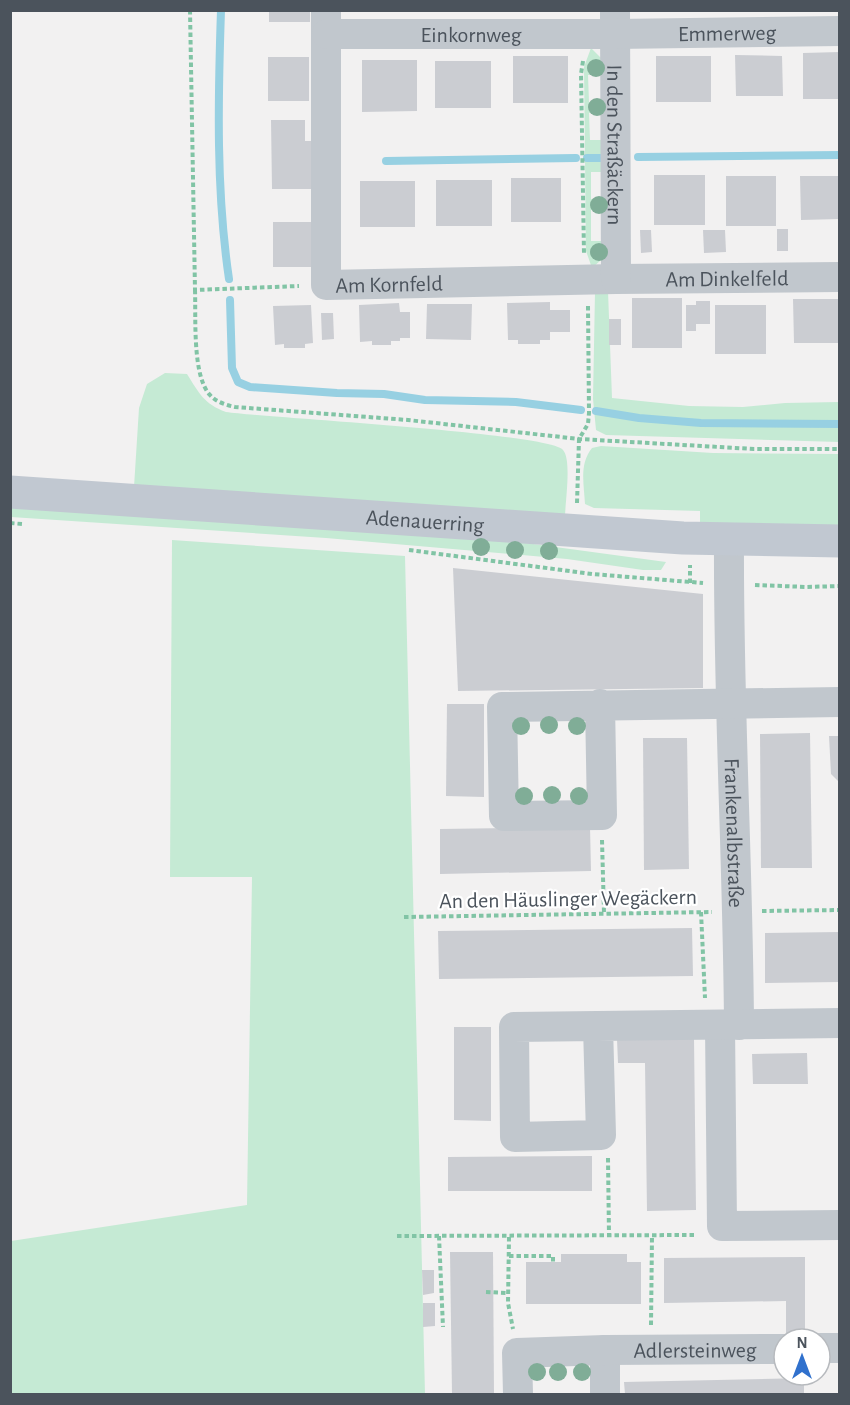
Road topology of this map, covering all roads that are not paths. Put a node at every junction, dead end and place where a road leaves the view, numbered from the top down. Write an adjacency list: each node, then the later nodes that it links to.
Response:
1 (327, 22): 2 (street, Einkornweg); 5 (street, Am Kornfeld)
2 (605, 26): 3 (street, Emmerweg); 5 (street, In den Straßäckern)
3 (840, 31)
4 (840, 277): 5 (street, Am Dinkelfeld)
5 (602, 279)
6 (10, 492): 7 (main road, Adenauerring)
7 (729, 539): 8 (main road, Adenauerring); 10 (street, Frankenalbstraße)
8 (840, 541)
9 (840, 702): 10 (street)
10 (730, 703): 11 (street); 13 (street, Frankenalbstraße)
11 (600, 704): 11 (street)
12 (840, 1023): 13 (street)
13 (721, 1025): 14 (street); 15 (street, Frankenalbstraße)
14 (598, 1026): 14 (street)
15 (840, 1225)
16 (772, 1348): 17 (street, Adlersteinweg)
17 (605, 1350): 18 (street, Adlersteinweg); 19 (street, Adlersteinweg)
18 (518, 1395)
19 (605, 1395)

